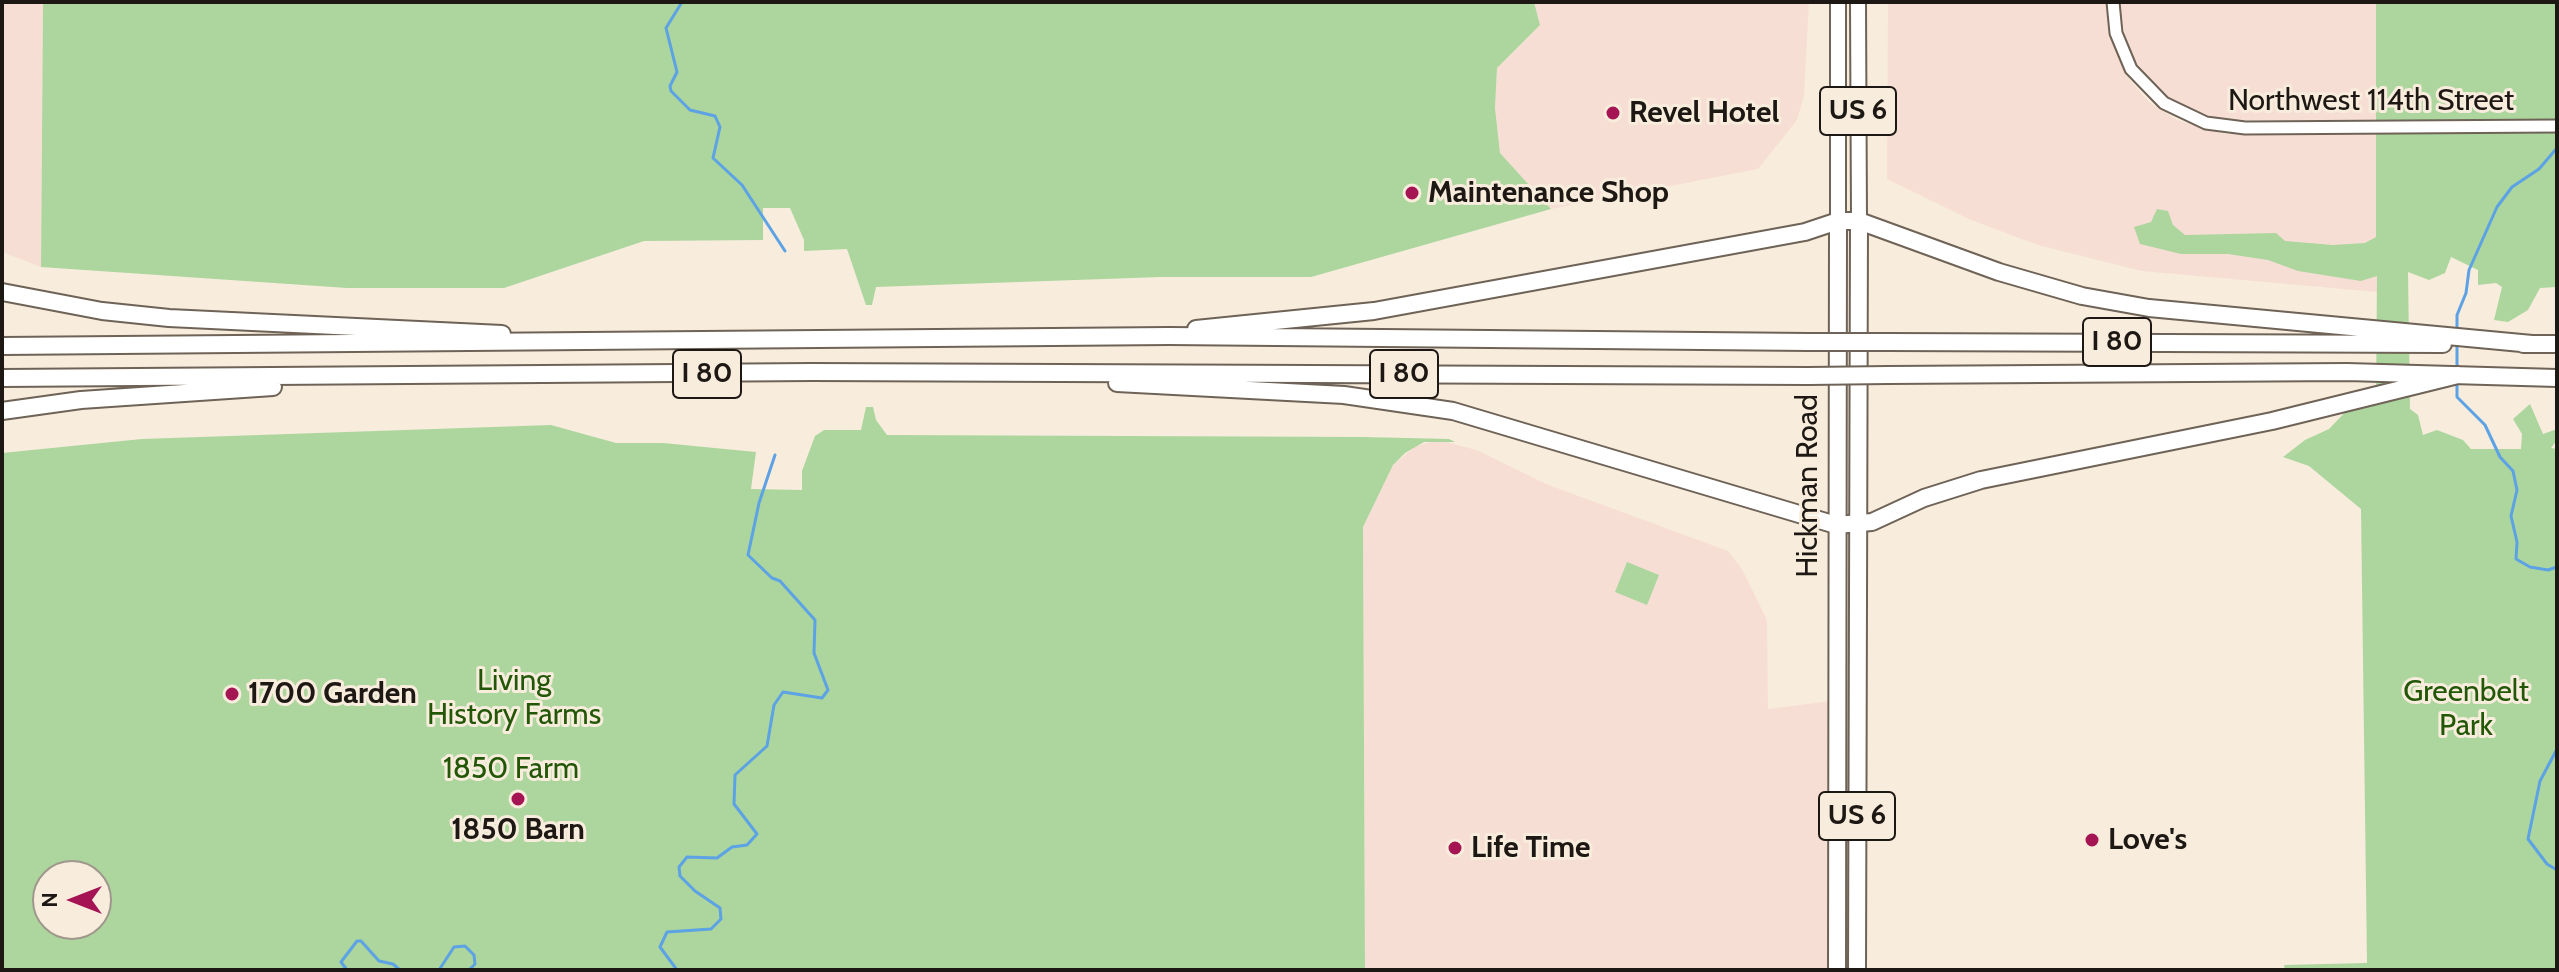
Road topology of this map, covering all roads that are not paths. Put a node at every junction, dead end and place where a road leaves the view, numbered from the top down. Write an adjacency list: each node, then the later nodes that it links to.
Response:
1 (1838, 2): 5 (main road, Hickman Road / US 6)
2 (1858, 2): 6 (main road, Hickman Road / US 6)
3 (2113, 2): 4 (street, Northwest 114th Street)
4 (2557, 126)
5 (1838, 221): 6 (highway); 8 (highway); 20 (highway, Hickman Road / US 6)
6 (1859, 221): 10 (highway); 19 (highway, Hickman Road / US 6)
7 (2, 292): 9 (highway)
8 (1169, 336): 9 (highway, I 80); 10 (highway, I 80, bridge)
9 (571, 342): 12 (highway, I 80)
10 (2532, 344): 11 (highway, I 80)
11 (2557, 344)
12 (2, 346)
13 (1000, 373): 14 (highway, I 80, bridge); 15 (highway, I 80); 20 (highway)
14 (2458, 375): 17 (highway, I 80); 19 (highway)
15 (414, 376): 16 (highway, I 80); 18 (highway)
16 (2, 378)
17 (2557, 378)
18 (2, 411)
19 (1859, 524): 20 (highway); 22 (highway, Hickman Road / US 6)
20 (1836, 525): 21 (highway, Hickman Road / US 6)
21 (1837, 970)
22 (1857, 970)

